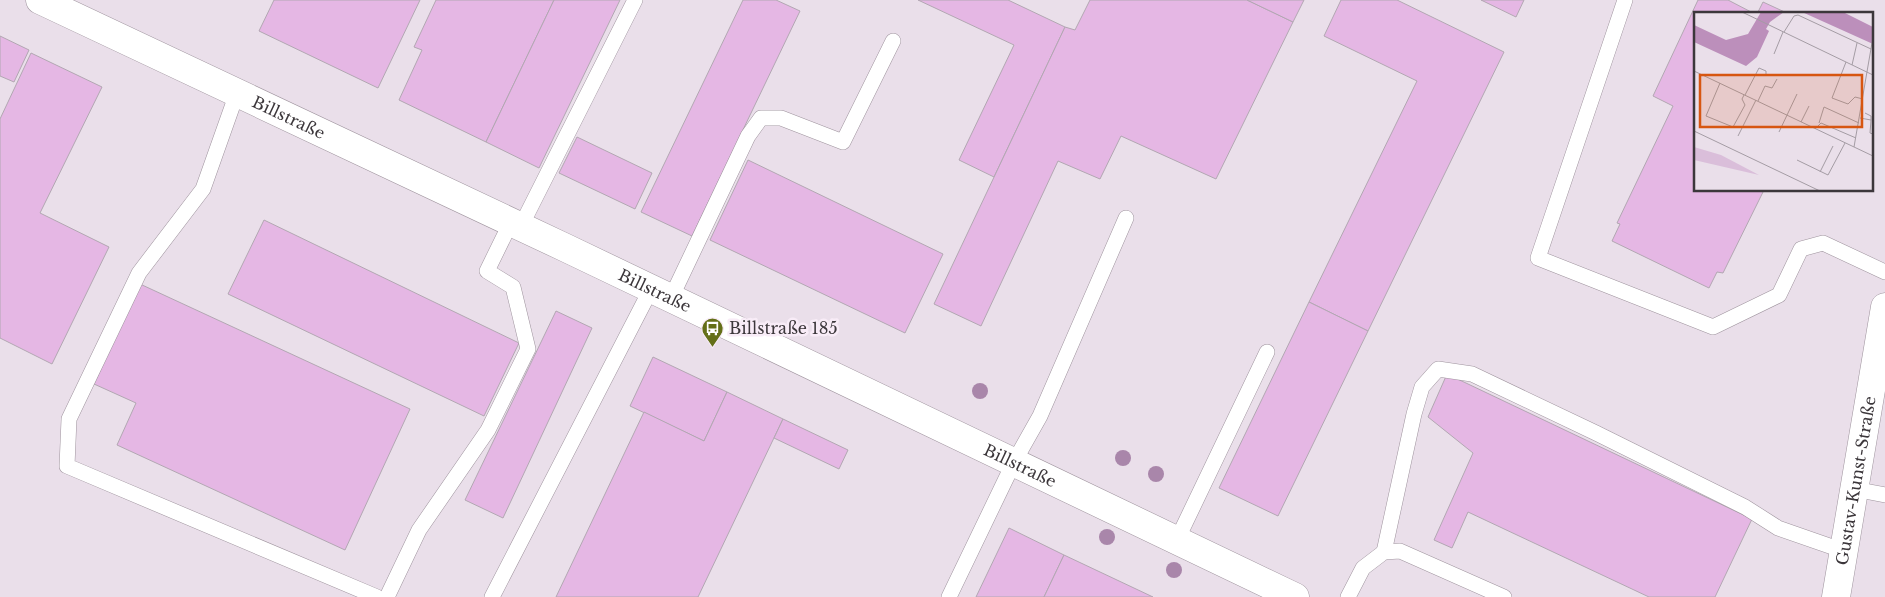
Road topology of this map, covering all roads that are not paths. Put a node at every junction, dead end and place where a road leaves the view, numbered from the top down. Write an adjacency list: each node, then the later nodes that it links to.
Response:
1 (40, 0): 5 (street, Billstraße)
2 (635, 0): 7 (lane)
3 (1625, 0): 8 (lane)
4 (893, 40): 9 (lane)
5 (237, 93): 7 (street, Billstraße); 18 (lane)
6 (1126, 218): 12 (lane)
7 (516, 224): 9 (street, Billstraße); 19 (lane)
8 (1885, 272)
9 (661, 293): 12 (street, Billstraße); 20 (lane)
10 (1885, 307): 13 (street, Gustav-Kunst-Straße)
11 (1267, 352): 15 (lane)
12 (1014, 462): 15 (street, Billstraße); 21 (lane)
13 (1854, 489): 14 (lane); 16 (street, Gustav-Kunst-Straße)
14 (1885, 495)
15 (1177, 540): 22 (street, Billstraße)
16 (1844, 551): 17 (lane); 25 (street, Gustav-Kunst-Straße)
17 (1384, 552): 23 (lane); 24 (lane)
18 (378, 597)
19 (387, 597)
20 (492, 597)
21 (949, 597)
22 (1296, 597)
23 (1348, 597)
24 (1504, 597)
25 (1836, 597)

